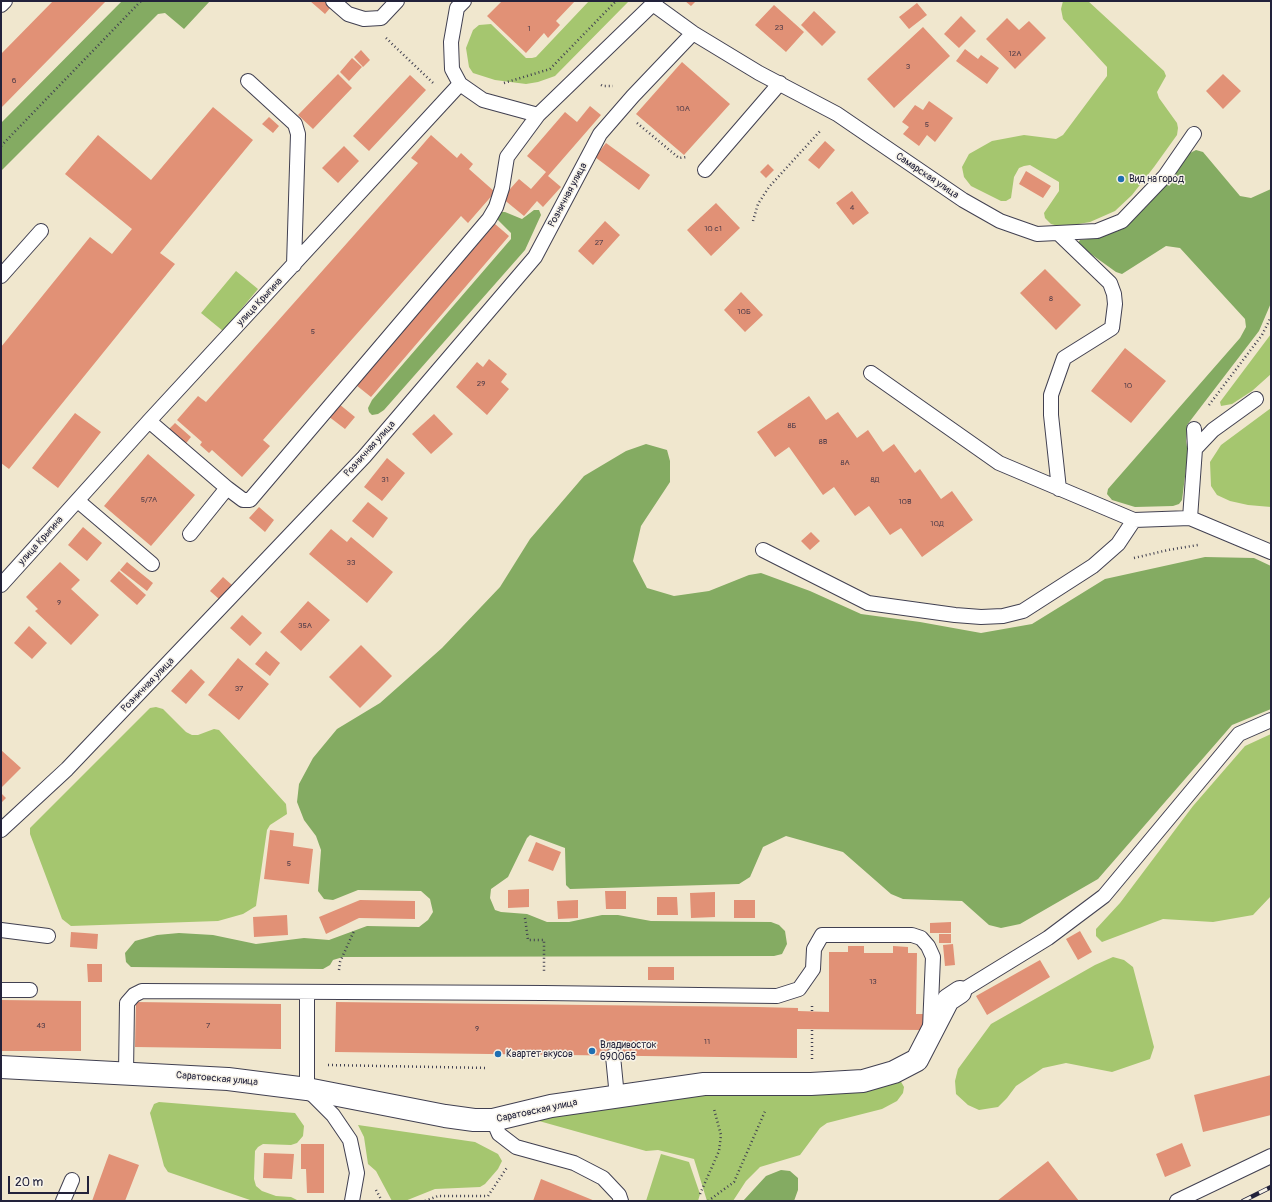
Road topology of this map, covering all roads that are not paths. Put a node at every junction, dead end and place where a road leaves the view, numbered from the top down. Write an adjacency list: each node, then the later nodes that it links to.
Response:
1 (5, 1): 6 (lane)
2 (333, 1): 3 (lane)
3 (397, 1)
4 (464, 1): 10 (lane)
5 (655, 2): 7 (lane, Самарская улица); 11 (lane)
6 (1, 5)
7 (693, 33): 9 (lane, Самарская улица); 34 (lane, Розничная улица)
8 (248, 81): 16 (lane)
9 (780, 83): 13 (lane); 15 (lane, Самарская улица)
10 (465, 88): 11 (lane); 16 (lane, улица Крыгина)
11 (538, 114): 23 (lane)
12 (1194, 134): 15 (lane, Самарская улица)
13 (705, 170)
14 (41, 231): 17 (lane)
15 (1058, 233): 24 (lane)
16 (294, 265): 20 (lane, улица Крыгина)
17 (1, 276)
18 (871, 373): 24 (lane)
19 (1256, 399): 22 (lane)
20 (149, 421): 23 (lane); 25 (lane, улица Крыгина)
21 (1194, 430): 22 (lane)
22 (1196, 449): 26 (lane)
23 (227, 488): 28 (lane)
24 (1059, 489): 27 (lane)
25 (78, 500): 31 (lane); 32 (lane, улица Крыгина)
26 (1190, 518): 27 (lane); 30 (lane)
27 (1134, 520): 29 (lane)
28 (190, 534)
29 (763, 550)
30 (1271, 552)
31 (152, 564)
32 (1, 586)
33 (1271, 720): 40 (lane)
34 (1, 830)
35 (1, 930): 36 (lane)
36 (48, 936)
37 (1, 990): 38 (lane)
38 (30, 990)
39 (307, 992): 41 (lane); 44 (lane); 45 (lane)
40 (960, 992): 41 (street, Саратовская улица)
41 (930, 1038): 46 (street, Саратовская улица)
42 (613, 1056): 46 (lane)
43 (1, 1067): 44 (street, Саратовская улица)
44 (126, 1073): 45 (street, Саратовская улица)
45 (307, 1089): 47 (street, Саратовская улица); 51 (lane)
46 (617, 1097): 47 (street, Саратовская улица)
47 (493, 1120): 52 (lane)
48 (1271, 1156): 53 (lane)
49 (72, 1180): 50 (lane)
50 (63, 1201)
51 (352, 1201)
52 (621, 1201)
53 (1177, 1201)

